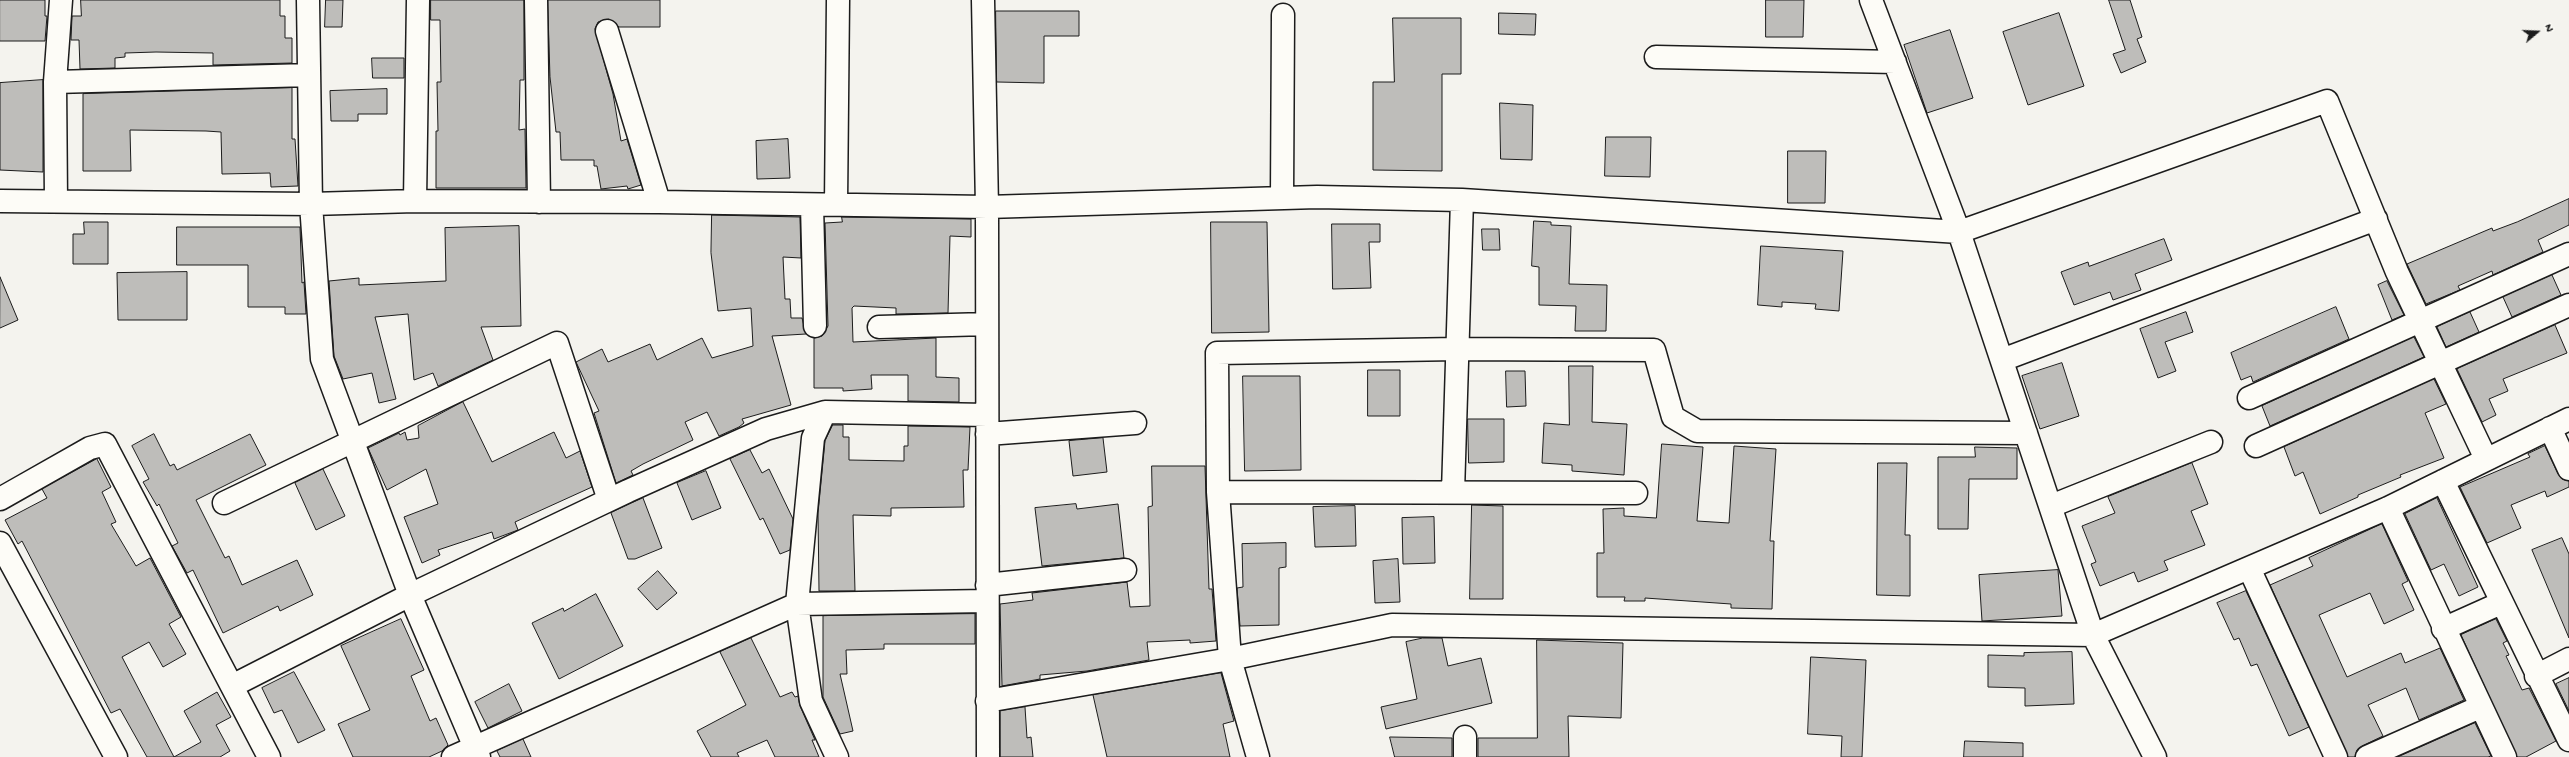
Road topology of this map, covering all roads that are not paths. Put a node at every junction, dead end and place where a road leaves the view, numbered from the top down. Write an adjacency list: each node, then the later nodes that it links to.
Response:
1 (60, 0): 13 (street)
2 (308, 0): 12 (street)
3 (418, 0): 18 (street)
4 (536, 0): 19 (street)
5 (838, 0): 23 (street)
6 (982, 0): 24 (street)
7 (1871, 0): 11 (street)
8 (1283, 15): 14 (street)
9 (607, 31): 20 (street)
10 (1656, 57): 11 (street)
11 (1895, 62): 26 (street)
12 (309, 75): 13 (street); 21 (street)
13 (55, 82): 17 (street)
14 (1282, 198): 15 (street); 24 (street)
15 (1462, 200): 26 (street); 33 (street)
16 (0, 201): 17 (street)
17 (56, 201): 21 (street)
18 (415, 201): 19 (street); 21 (street)
19 (539, 202): 20 (street)
20 (659, 202): 22 (street)
21 (311, 204): 43 (street)
22 (812, 204): 23 (street); 31 (street)
23 (836, 204): 24 (street)
24 (987, 207): 30 (street)
25 (2376, 219): 26 (street); 29 (street); 34 (street)
26 (1959, 232): 34 (street)
27 (2569, 254): 29 (street)
28 (2569, 305): 35 (street)
29 (2420, 319): 35 (street); 36 (street)
30 (987, 324): 32 (street); 40 (street)
31 (815, 326)
32 (879, 327)
33 (1457, 349): 42 (street); 49 (street); 50 (street)
34 (2002, 360): 42 (street)
35 (2440, 363): 45 (street); 46 (street)
36 (2249, 398)
37 (825, 412): 40 (street); 53 (street); 63 (street)
38 (2569, 419): 41 (street)
39 (1135, 423): 40 (street)
40 (987, 424): 60 (street)
41 (2550, 428): 46 (street); 47 (street)
42 (2026, 433): 55 (street)
43 (353, 441): 53 (street); 54 (street); 61 (street)
44 (2211, 442): 55 (street)
45 (2256, 446)
46 (2486, 459): 48 (street)
47 (2569, 470)
48 (2443, 481): 56 (street); 62 (street)
49 (1218, 492): 50 (street); 66 (street)
50 (1453, 492): 51 (street)
51 (1636, 493)
52 (0, 499): 69 (street)
53 (609, 500): 61 (street)
54 (224, 503)
55 (2051, 506): 65 (street)
56 (2388, 508): 58 (street); 64 (street)
57 (0, 543): 75 (street)
58 (2249, 568): 65 (street); 82 (street)
59 (1125, 570): 60 (street)
60 (987, 593): 63 (street); 70 (street)
61 (410, 594): 69 (street); 74 (street)
62 (2501, 603): 64 (street); 68 (street)
63 (797, 604): 74 (street); 78 (street)
64 (2443, 629): 71 (street)
65 (2093, 636): 66 (street); 81 (street)
66 (1230, 659): 70 (street); 80 (street)
67 (2569, 659): 68 (street)
68 (2536, 676): 72 (street)
69 (232, 686): 76 (street)
70 (987, 701): 79 (street)
71 (2480, 707): 73 (street); 84 (street)
72 (2569, 740)
73 (2410, 748): 83 (street)
74 (476, 752): 77 (street)
75 (116, 757)
76 (269, 757)
77 (453, 757)
78 (837, 757)
79 (988, 757)
80 (1258, 757)
81 (2155, 757)
82 (2336, 757)
83 (2367, 757)
84 (2505, 757)

